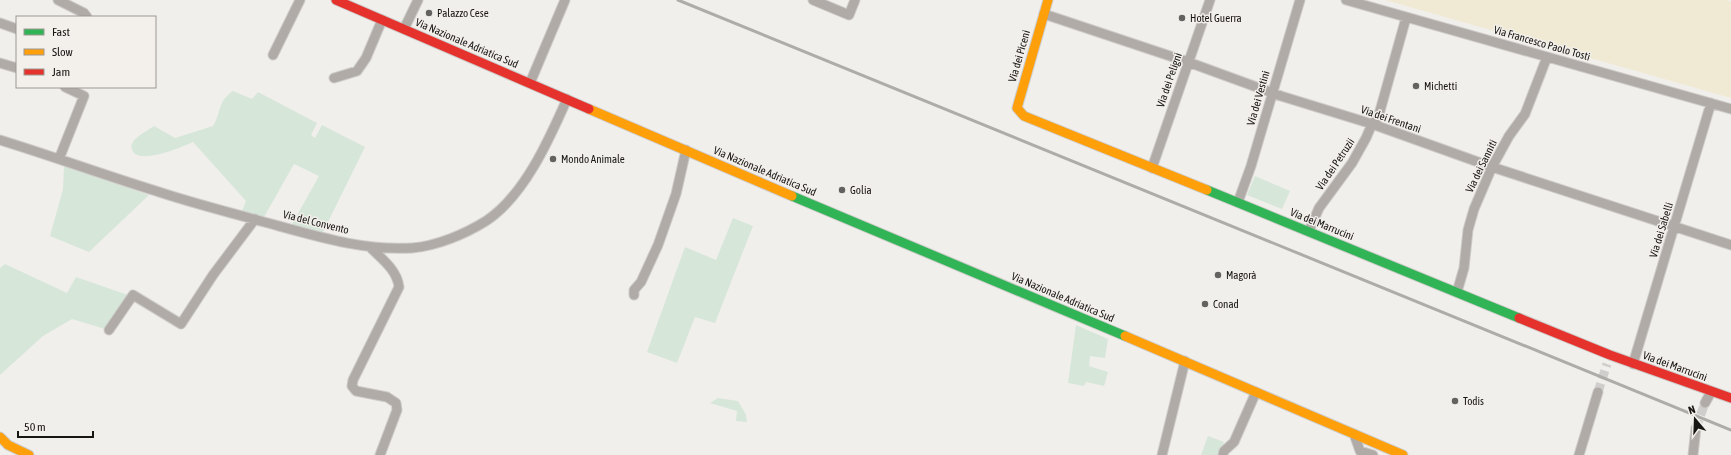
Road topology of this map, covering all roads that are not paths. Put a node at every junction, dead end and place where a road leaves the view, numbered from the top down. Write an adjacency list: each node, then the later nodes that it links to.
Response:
1 (58, 0): 13 (street)
2 (300, 0): 19 (street)
3 (336, 0): 15 (main road, Via Nazionale Adriatica Sud)
4 (418, 0): 18 (street)
5 (565, 0): 25 (street)
6 (816, 0): 7 (street)
7 (855, 0)
8 (1048, 0): 12 (main road, Via dei Piceni)
9 (1210, 0): 21 (street, Via dei Peligni)
10 (1300, 0): 27 (street, Via dei Vestini)
11 (1346, 0): 14 (street, Via Francesco Paolo Tosti)
12 (1044, 14): 21 (street, Via dei Frentani); 31 (main road, Via dei Piceni)
13 (86, 16)
14 (1406, 18): 20 (street, Via Francesco Paolo Tosti); 32 (street, Via dei Petruzii)
15 (382, 20): 18 (main road, Via Nazionale Adriatica Sud); 24 (street)
16 (0, 23): 17 (street)
17 (16, 29)
18 (404, 29): 25 (main road, Via Nazionale Adriatica Sud)
19 (273, 55)
20 (1547, 57): 29 (street, Via Francesco Paolo Tosti); 36 (street, Via dei Sanniti)
21 (1188, 62): 27 (street, Via dei Frentani); 37 (street, Via dei Peligni)
22 (0, 63): 23 (street)
23 (16, 65)
24 (334, 78)
25 (530, 83): 28 (main road, Via Nazionale Adriatica Sud)
26 (67, 88): 35 (street)
27 (1272, 92): 32 (street, Via dei Frentani); 38 (street, Via dei Vestini)
28 (567, 99): 34 (main road, Via Nazionale Adriatica Sud); 43 (street, Via del Convento)
29 (1711, 103): 30 (street, Via Francesco Paolo Tosti); 40 (street, Via dei Sabelli)
30 (1731, 109)
31 (1024, 116): 37 (main road, Via dei Marrucini)
32 (1372, 124): 36 (street, Via dei Frentani); 41 (street, Via dei Petruzii)
33 (0, 140): 35 (street, Via del Convento)
34 (686, 150): 45 (street); 48 (main road, Via Nazionale Adriatica Sud)
35 (59, 159): 39 (street, Via del Convento)
36 (1492, 167): 40 (street, Via dei Frentani); 44 (street, Via dei Sanniti)
37 (1152, 168): 38 (main road, Via dei Marrucini)
38 (1238, 202): 41 (main road, Via dei Marrucini)
39 (255, 219): 43 (street, Via del Convento); 46 (street)
40 (1675, 227): 42 (street, Via dei Frentani); 50 (street, Via dei Sabelli)
41 (1308, 231): 44 (main road, Via dei Marrucini)
42 (1731, 245)
43 (371, 248): 60 (street)
44 (1457, 292): 47 (main road, Via dei Marrucini)
45 (634, 295)
46 (109, 330)
47 (1610, 355): 49 (street); 50 (main road, Via dei Marrucini)
48 (1185, 362): 51 (main road, Via Nazionale Adriatica Sud); 61 (street)
49 (1607, 364)
50 (1633, 364): 53 (main road, Via dei Marrucini)
51 (1256, 392): 57 (main road, Via Nazionale Adriatica Sud); 62 (street)
52 (1598, 392): 65 (street)
53 (1712, 392): 54 (main road, Via dei Marrucini); 55 (street)
54 (1731, 398)
55 (1705, 403)
56 (1696, 428): 66 (street)
57 (1354, 434): 63 (street); 64 (main road, Via Nazionale Adriatica Sud)
58 (0, 437): 59 (main road)
59 (29, 455)
60 (380, 455)
61 (1162, 455)
62 (1223, 455)
63 (1373, 455)
64 (1403, 455)
65 (1579, 455)
66 (1693, 455)

